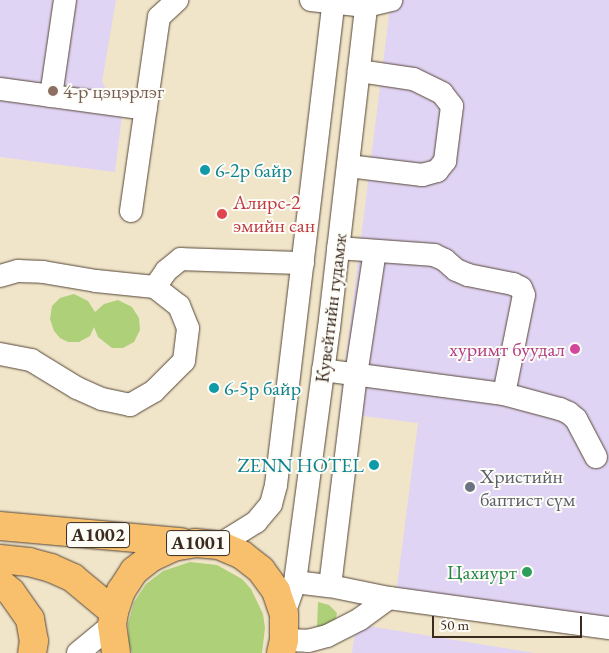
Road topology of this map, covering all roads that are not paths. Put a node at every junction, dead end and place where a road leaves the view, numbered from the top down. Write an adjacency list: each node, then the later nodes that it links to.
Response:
1 (65, 0): 9 (street)
2 (177, 0): 10 (street)
3 (311, 0): 5 (street)
4 (391, 0): 6 (street)
5 (334, 2): 6 (street); 15 (street, Кувейтийн гудамж)
6 (366, 3): 7 (street, Кувейтийн гудамж)
7 (359, 71): 11 (street, Кувейтийн гудамж); 11 (street)
8 (0, 89): 9 (street)
9 (51, 96): 10 (street)
10 (146, 110): 12 (street)
11 (348, 166): 13 (street, Кувейтийн гудамж)
12 (131, 211)
13 (338, 248): 14 (street); 19 (street, Кувейтийн гудамж)
14 (375, 251): 20 (street); 21 (street)
15 (302, 263): 17 (street); 24 (street, Кувейтийн гудамж)
16 (0, 276): 17 (street)
17 (155, 287): 18 (street)
18 (0, 354)
19 (324, 370): 20 (street); 26 (street, Кувейтийн гудамж)
20 (356, 375): 21 (street); 28 (street)
21 (504, 394): 22 (street)
22 (596, 458)
23 (0, 526): 24 (highway, A1002)
24 (207, 544): 30 (highway, A1001); 32 (highway, A1001)
25 (0, 559): 30 (highway, A1002)
26 (295, 582): 28 (street); 32 (street, Кувейтийн гудамж)
27 (0, 583): 33 (highway)
28 (330, 586): 29 (street)
29 (389, 598): 31 (street); 32 (street)
30 (113, 619): 34 (street); 35 (highway, A1001)
31 (609, 628)
32 (283, 636)
33 (32, 653)
34 (78, 653)
35 (116, 653)

